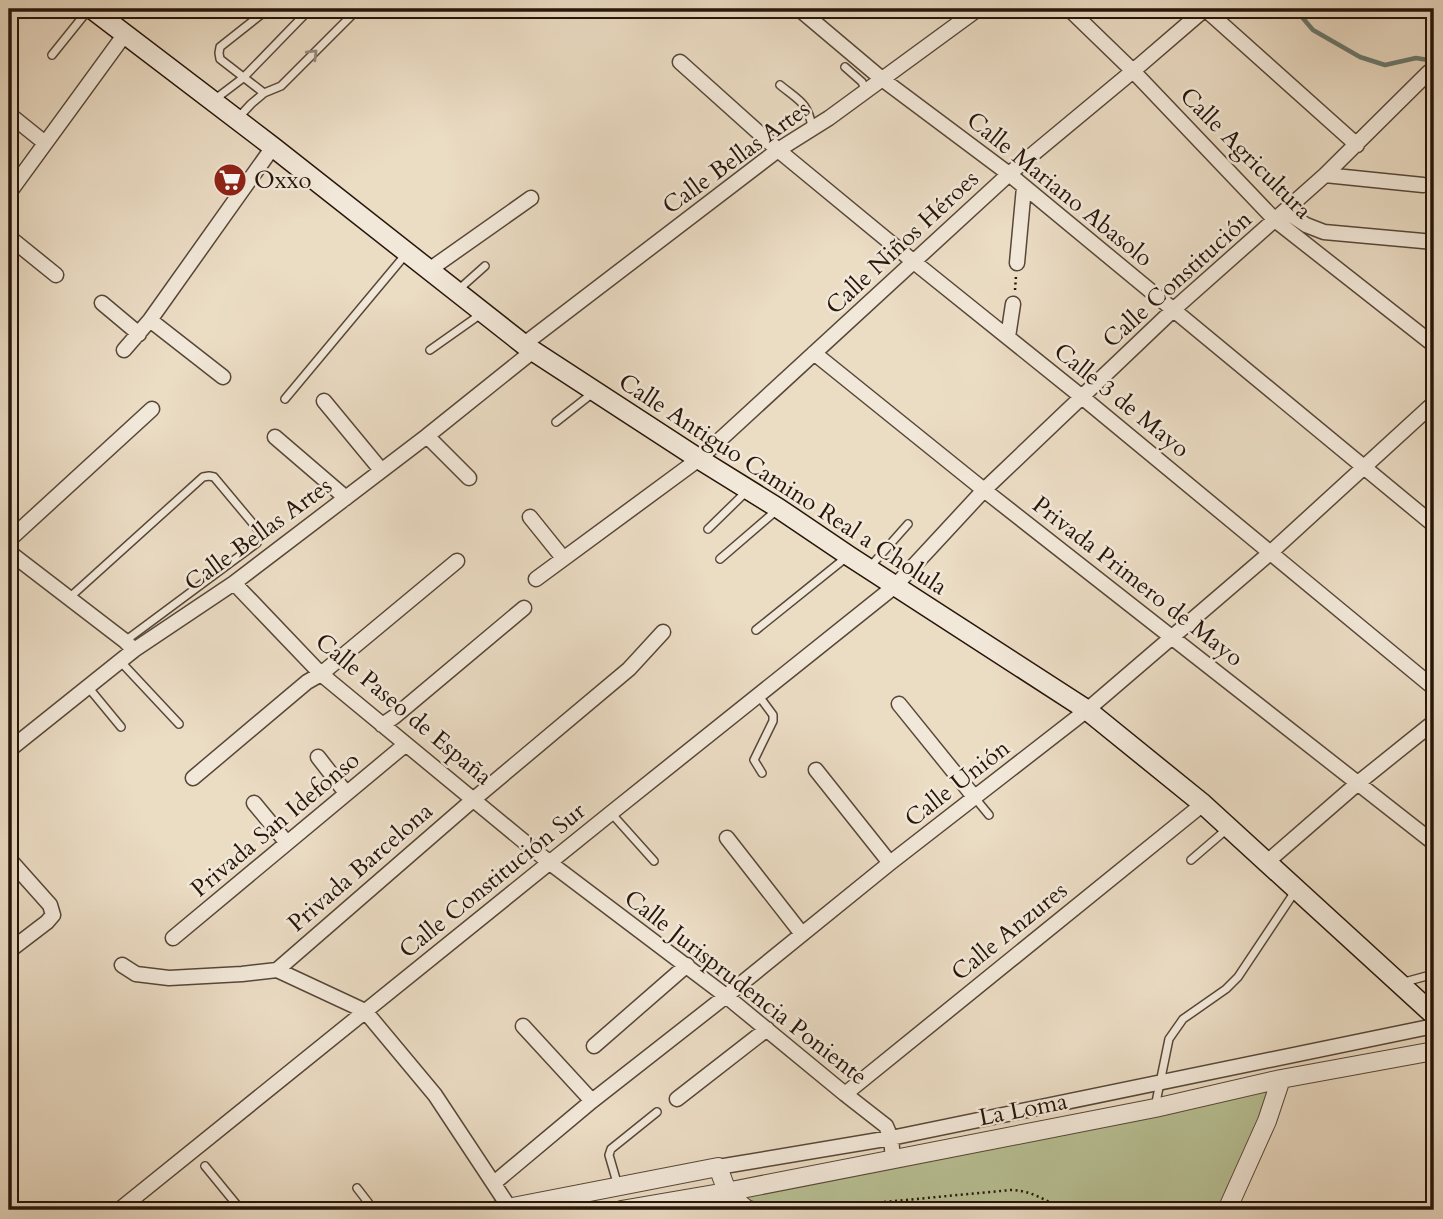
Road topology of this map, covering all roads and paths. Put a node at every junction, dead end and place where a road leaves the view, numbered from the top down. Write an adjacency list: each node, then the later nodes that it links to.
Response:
1 (91, 9): 9 (main road, Calle Antiguo Camino Real a Cholula); 10 (lane)
2 (268, 9): 15 (lane)
3 (310, 9): 15 (lane)
4 (799, 9): 16 (street, Calle Mariano Abasolo)
5 (978, 9): 16 (street, Calle Bellas Artes)
6 (1069, 9): 13 (street, Calle Agricultura)
7 (1205, 9): 13 (street, Calle Niños Héroes); 25 (street)
8 (355, 10): 19 (lane, one-way to 8)
9 (125, 34): 20 (main road, Calle Antiguo Camino Real a Cholula); 24 (street)
10 (52, 55)
11 (680, 62): 27 (street, Calle 3 de Mayo)
12 (845, 67): 18 (lane)
13 (1133, 71): 28 (street, Calle Niños Héroes); 34 (street, Calle Agricultura)
14 (1434, 72): 25 (street, Calle Constitución)
15 (243, 78): 19 (lane); 20 (lane)
16 (883, 79): 18 (street, Calle Bellas Artes); 28 (street, Calle Mariano Abasolo)
17 (780, 85): 23 (lane)
18 (866, 92): 23 (street, Calle Bellas Artes)
19 (264, 93): 22 (lane)
20 (212, 101): 22 (main road, Calle Antiguo Camino Real a Cholula)
21 (9, 114): 24 (street)
22 (237, 120): 26 (main road, Calle Antiguo Camino Real a Cholula)
23 (812, 128): 27 (street, Calle Bellas Artes)
24 (45, 143): 32 (street)
25 (1357, 145): 29 (street, Calle Constitución)
26 (273, 147): 37 (main road, Calle Antiguo Camino Real a Cholula); 48 (street)
27 (778, 150): 38 (street, Calle 3 de Mayo); 52 (street, Calle Bellas Artes)
28 (1009, 174): 31 (street, Calle Mariano Abasolo); 38 (street, Calle Niños Héroes)
29 (1325, 175): 30 (street); 34 (street, Calle Constitución)
30 (1423, 185)
31 (1024, 187): 39 (street); 46 (street, Calle Mariano Abasolo)
32 (9, 193)
33 (531, 198): 41 (street)
34 (1280, 216): 36 (street); 46 (street, Calle Constitución); 51 (street, Calle Agricultura)
35 (9, 237): 42 (street)
36 (1434, 242)
37 (407, 253): 41 (main road, Calle Antiguo Camino Real a Cholula); 59 (lane)
38 (914, 262): 50 (street, Calle 3 de Mayo); 55 (street, Calle Niños Héroes)
39 (1017, 263): 45 (path)
40 (485, 266): 43 (lane)
41 (429, 270): 43 (main road, Calle Antiguo Camino Real a Cholula)
42 (56, 275)
43 (456, 292): 47 (main road, Calle Antiguo Camino Real a Cholula)
44 (102, 303): 49 (street)
45 (1013, 304): 50 (street)
46 (1173, 310): 58 (street, Calle Constitución); 67 (street, Calle Mariano Abasolo)
47 (483, 313): 52 (main road, Calle Antiguo Camino Real a Cholula); 54 (lane)
48 (150, 320): 49 (street); 56 (street)
49 (139, 334): 53 (street)
50 (1008, 337): 58 (street, Calle 3 de Mayo)
51 (1434, 345)
52 (528, 348): 57 (main road, Calle Antiguo Camino Real a Cholula); 64 (street, Calle Bellas Artes)
53 (124, 350)
54 (430, 350)
55 (814, 353): 66 (street, Calle Niños Héroes); 71 (street, Privada Primero de Mayo)
56 (223, 377)
57 (594, 391): 63 (lane); 66 (main road, Calle Antiguo Camino Real a Cholula)
58 (1082, 397): 71 (street, Calle Constitución); 80 (street, Calle 3 de Mayo)
59 (285, 398)
60 (324, 401): 68 (street)
61 (1434, 403): 67 (street, Calle Unión)
62 (152, 408): 78 (street)
63 (556, 422)
64 (427, 436): 68 (street, Calle Bellas Artes); 69 (street)
65 (275, 437): 72 (street)
66 (699, 459): 70 (main road, Calle Antiguo Camino Real a Cholula); 82 (street, Calle Niños Héroes)
67 (1364, 467): 76 (street, Calle Mariano Abasolo); 80 (street, Calle Unión)
68 (381, 470): 72 (street, Calle Bellas Artes)
69 (470, 478)
70 (748, 490): 73 (main road, Calle Antiguo Camino Real a Cholula); 77 (lane)
71 (984, 490): 88 (street, Calle Constitución); 93 (street, Privada Primero de Mayo)
72 (346, 498): 87 (street, Calle Bellas Artes)
73 (778, 508): 81 (main road, Calle Antiguo Camino Real a Cholula); 83 (lane)
74 (530, 517): 82 (street)
75 (908, 524): 85 (lane)
76 (1434, 525)
77 (708, 529)
78 (9, 540)
79 (9, 552): 89 (street)
80 (1270, 553): 93 (street, Calle Unión); 98 (street, Calle 3 de Mayo)
81 (849, 556): 85 (main road, Calle Antiguo Camino Real a Cholula); 91 (lane)
82 (563, 558): 86 (street, Calle Niños Héroes)
83 (720, 559)
84 (457, 561): 96 (street)
85 (869, 569): 88 (main road, Calle Antiguo Camino Real a Cholula)
86 (536, 579)
87 (234, 583): 94 (street, Calle Bellas Artes); 96 (street, Calle Paseo de España)
88 (895, 586): 99 (street, Calle Constitución Sur); 101 (main road, Calle Antiguo Camino Real a Cholula)
89 (68, 598): 94 (street); 94 (lane)
90 (524, 608): 104 (street)
91 (756, 631)
92 (663, 632): 115 (street, Privada Barcelona)
93 (1172, 636): 101 (street, Calle Unión); 112 (street, Privada Primero de Mayo)
94 (129, 645): 95 (street, Calle Bellas Artes)
95 (120, 661): 97 (street, Calle Bellas Artes); 103 (lane)
96 (321, 674): 104 (street, Calle Paseo de España); 111 (street)
97 (87, 686): 105 (lane); 107 (street, Calle Bellas Artes)
98 (1434, 688)
99 (759, 696): 110 (lane); 118 (street, Calle Constitución Sur)
100 (899, 704): 114 (street)
101 (1087, 710): 114 (street, Calle Unión); 117 (main road, Calle Antiguo Camino Real a Cholula)
102 (1434, 722): 112 (street)
103 (179, 724)
104 (382, 725): 106 (street, Calle Paseo de España)
105 (121, 727)
106 (405, 744): 113 (street, Privada San Idefonso); 115 (street, Calle Paseo de España)
107 (9, 750)
108 (318, 757): 113 (street)
109 (816, 770): 129 (street)
110 (762, 773)
111 (193, 778)
112 (1358, 783): 123 (street, Privada Primero de Mayo); 127 (street)
113 (346, 793): 122 (street, Privada San Idefonso)
114 (975, 798): 119 (lane); 129 (street, Calle Unión)
115 (474, 799): 128 (street, Calle Paseo de España); 136 (street, Privada Barcelona)
116 (254, 803): 122 (street)
117 (1203, 804): 120 (main road, Calle Antiguo Camino Real a Cholula); 149 (street, Calle Anzures)
118 (611, 813): 126 (lane); 128 (street, Calle Constitución Sur)
119 (989, 816)
120 (1229, 828): 125 (lane); 127 (main road, Calle Antiguo Camino Real a Cholula)
121 (727, 838): 131 (street)
122 (287, 843): 132 (street, Privada San Idefonso)
123 (1434, 843)
124 (9, 859): 133 (street)
125 (1191, 860)
126 (654, 861)
127 (1267, 862): 130 (main road, Calle Antiguo Camino Real a Cholula)
128 (550, 863): 135 (street, Calle Jurisprudencia Poniente); 140 (street, Calle Constitución Sur)
129 (890, 863): 131 (street, Calle Unión)
130 (1297, 889): 138 (main road, Calle Antiguo Camino Real a Cholula); 148 (lane)
131 (802, 934): 139 (street, Calle Unión)
132 (173, 938)
133 (9, 951)
134 (122, 965): 136 (street)
135 (687, 965): 139 (street, Calle Jurisprudencia Poniente); 145 (street)
136 (276, 970): 140 (street)
137 (1434, 974): 138 (lane)
138 (1399, 983): 141 (main road, Calle Antiguo Camino Real a Cholula)
139 (726, 996): 144 (street, Calle Jurisprudencia Poniente); 151 (street, Calle Unión)
140 (365, 1012): 158 (street); 163 (street, Calle Constitución Sur)
141 (1434, 1014)
142 (523, 1026): 151 (street)
143 (1434, 1026): 148 (street)
144 (767, 1029): 149 (street, Calle Jurisprudencia Poniente); 150 (street)
145 (594, 1046)
146 (1427, 1054): 147 (street, La Loma)
147 (1281, 1079): 152 (street, La Loma); 170 (street)
148 (1160, 1082): 152 (lane); 154 (street)
149 (845, 1094): 154 (street, Calle Jurisprudencia Poniente)
150 (677, 1099)
151 (592, 1101): 158 (street, Calle Unión)
152 (1155, 1108): 155 (street, La Loma)
153 (657, 1112): 159 (lane)
154 (891, 1138): 155 (street); 157 (street)
155 (893, 1159): 161 (street, La Loma)
156 (205, 1166): 164 (lane)
157 (718, 1167): 159 (street); 161 (street)
158 (494, 1183): 162 (street)
159 (618, 1187): 162 (street)
160 (357, 1188): 165 (lane)
161 (726, 1192): 166 (street, La Loma); 167 (street)
162 (506, 1209)
163 (119, 1210)
164 (241, 1210)
165 (374, 1210)
166 (621, 1210)
167 (747, 1210)
168 (836, 1210): 169 (path)
169 (1064, 1210)
170 (1227, 1210)

